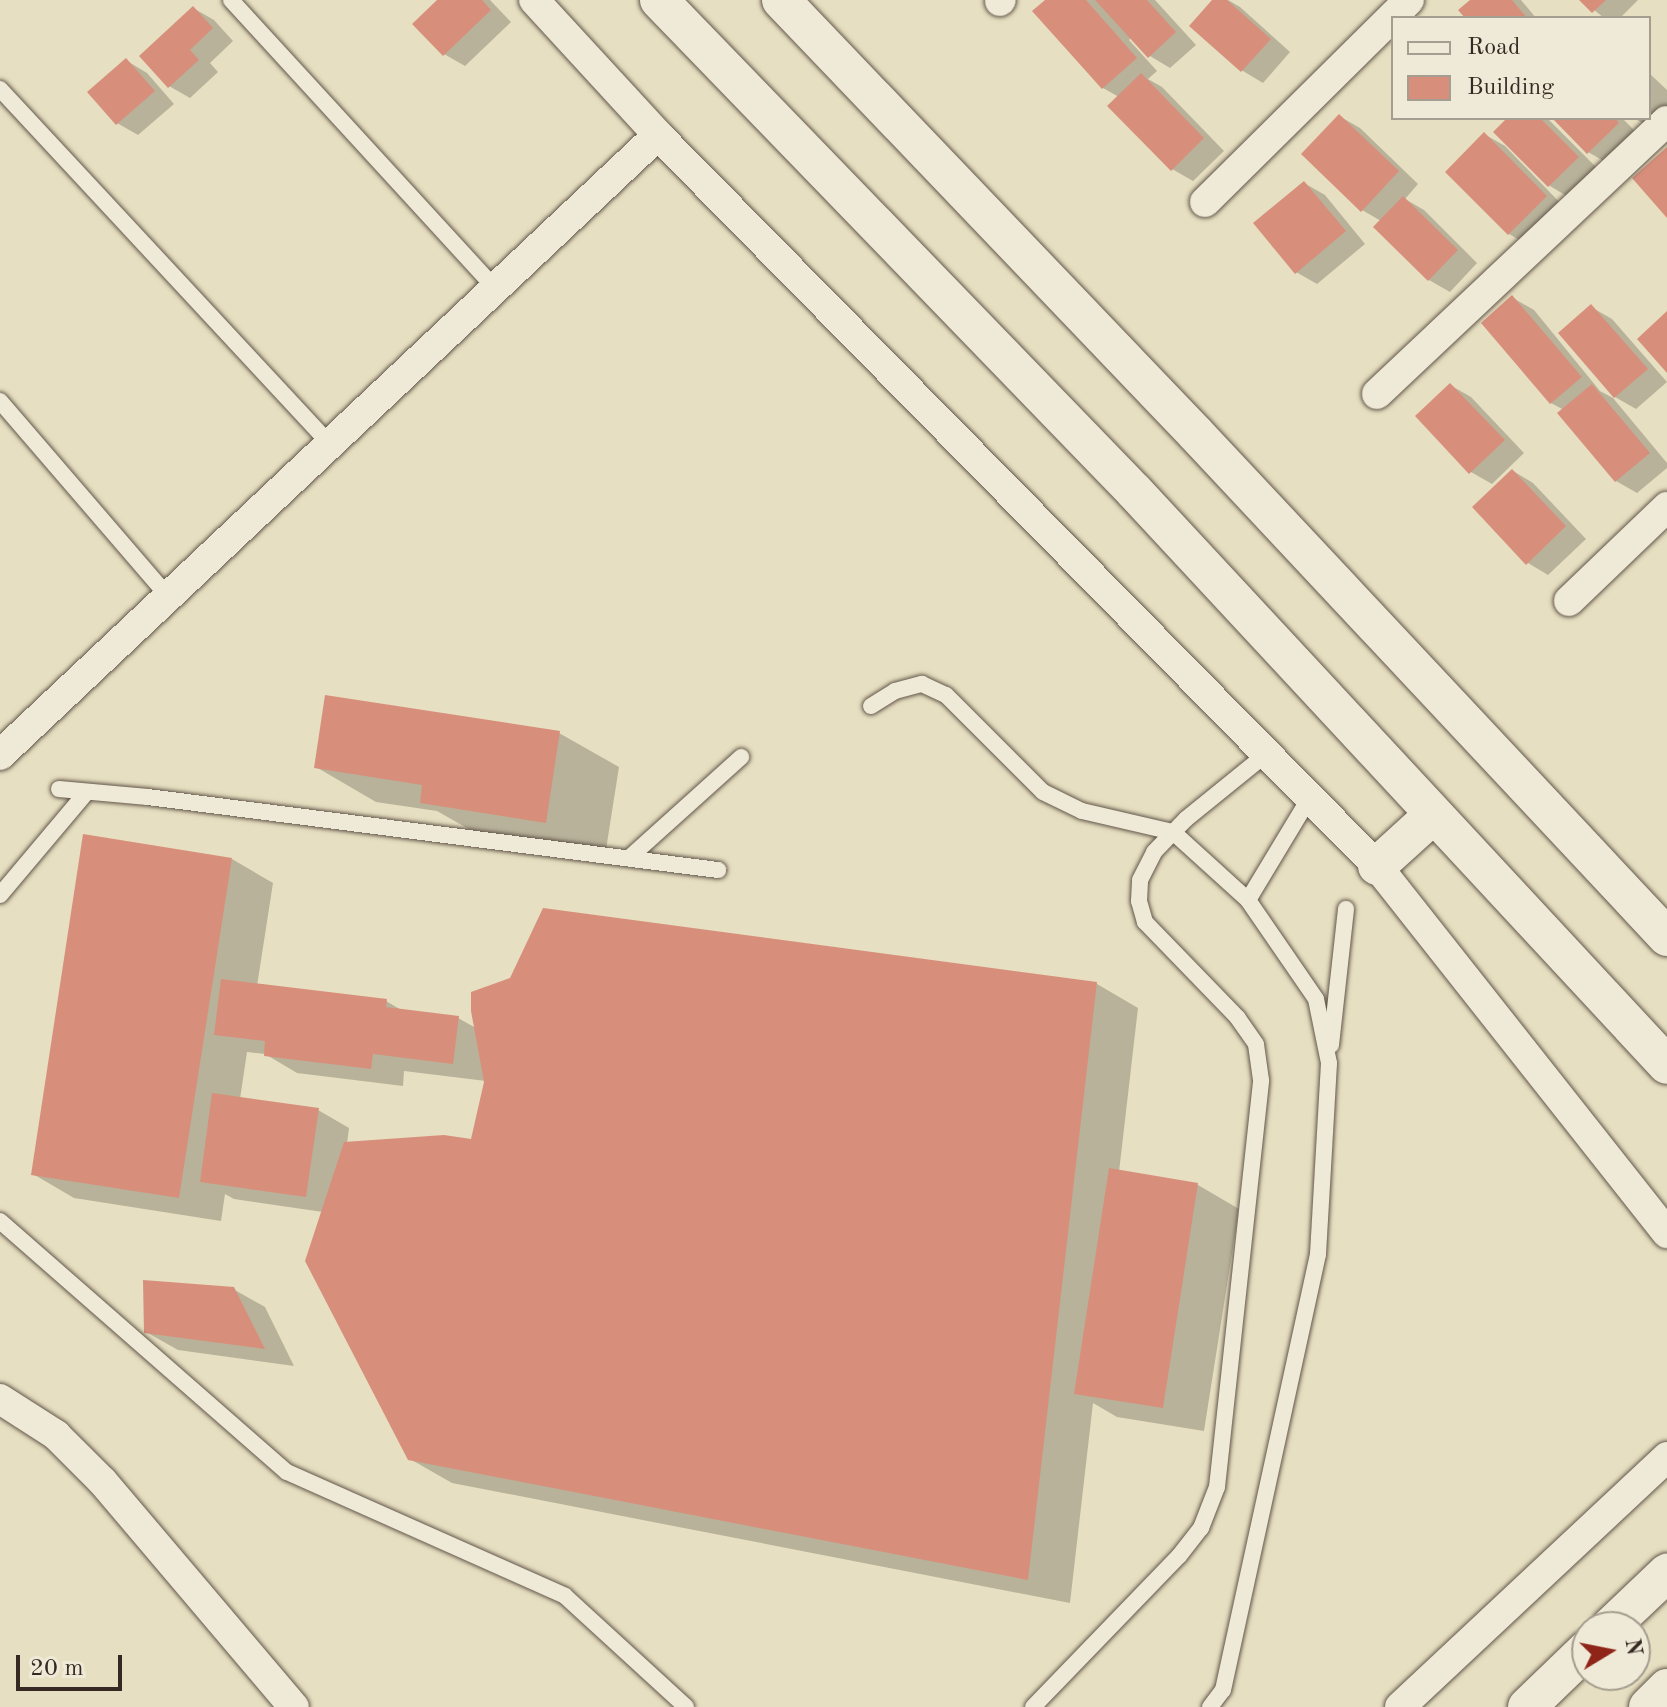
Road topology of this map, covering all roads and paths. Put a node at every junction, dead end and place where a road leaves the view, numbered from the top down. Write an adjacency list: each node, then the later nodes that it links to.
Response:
1 (231, 0): 12 (lane)
2 (534, 0): 10 (street)
3 (659, 0): 26 (street)
4 (781, 0): 34 (street)
5 (1409, 0): 6 (street)
6 (1393, 16)
7 (1391, 18): 11 (street)
8 (0, 89): 15 (lane)
9 (1667, 121): 13 (street)
10 (658, 135): 12 (street); 21 (street)
11 (1205, 202)
12 (495, 288): 15 (street)
13 (1377, 394)
14 (0, 401): 17 (lane)
15 (330, 444): 17 (street)
16 (1667, 507): 18 (street)
17 (168, 596): 20 (street)
18 (1569, 601)
19 (871, 706): 27 (lane)
20 (4, 743)
21 (1265, 755): 25 (street); 27 (lane)
22 (741, 757): 28 (lane)
23 (59, 789): 24 (lane)
24 (86, 793): 28 (lane); 31 (lane)
25 (1309, 799): 29 (street); 32 (lane)
26 (1433, 815): 29 (street); 36 (street)
27 (1173, 832): 32 (lane); 47 (lane)
28 (629, 858): 30 (lane)
29 (1377, 866): 38 (street)
30 (718, 870)
31 (0, 895)
32 (1248, 900): 35 (lane)
33 (1346, 909): 35 (lane)
34 (1667, 937)
35 (1329, 1063): 48 (lane)
36 (1667, 1065)
37 (0, 1221): 46 (lane)
38 (1667, 1233)
39 (0, 1399): 45 (street)
40 (1667, 1457): 49 (street)
41 (1667, 1573): 42 (street)
42 (1627, 1611)
43 (1571, 1664): 50 (street)
44 (1667, 1688): 51 (street)
45 (294, 1707)
46 (686, 1707)
47 (1033, 1707)
48 (1210, 1707)
49 (1400, 1707)
50 (1527, 1707)
51 (1648, 1707)

